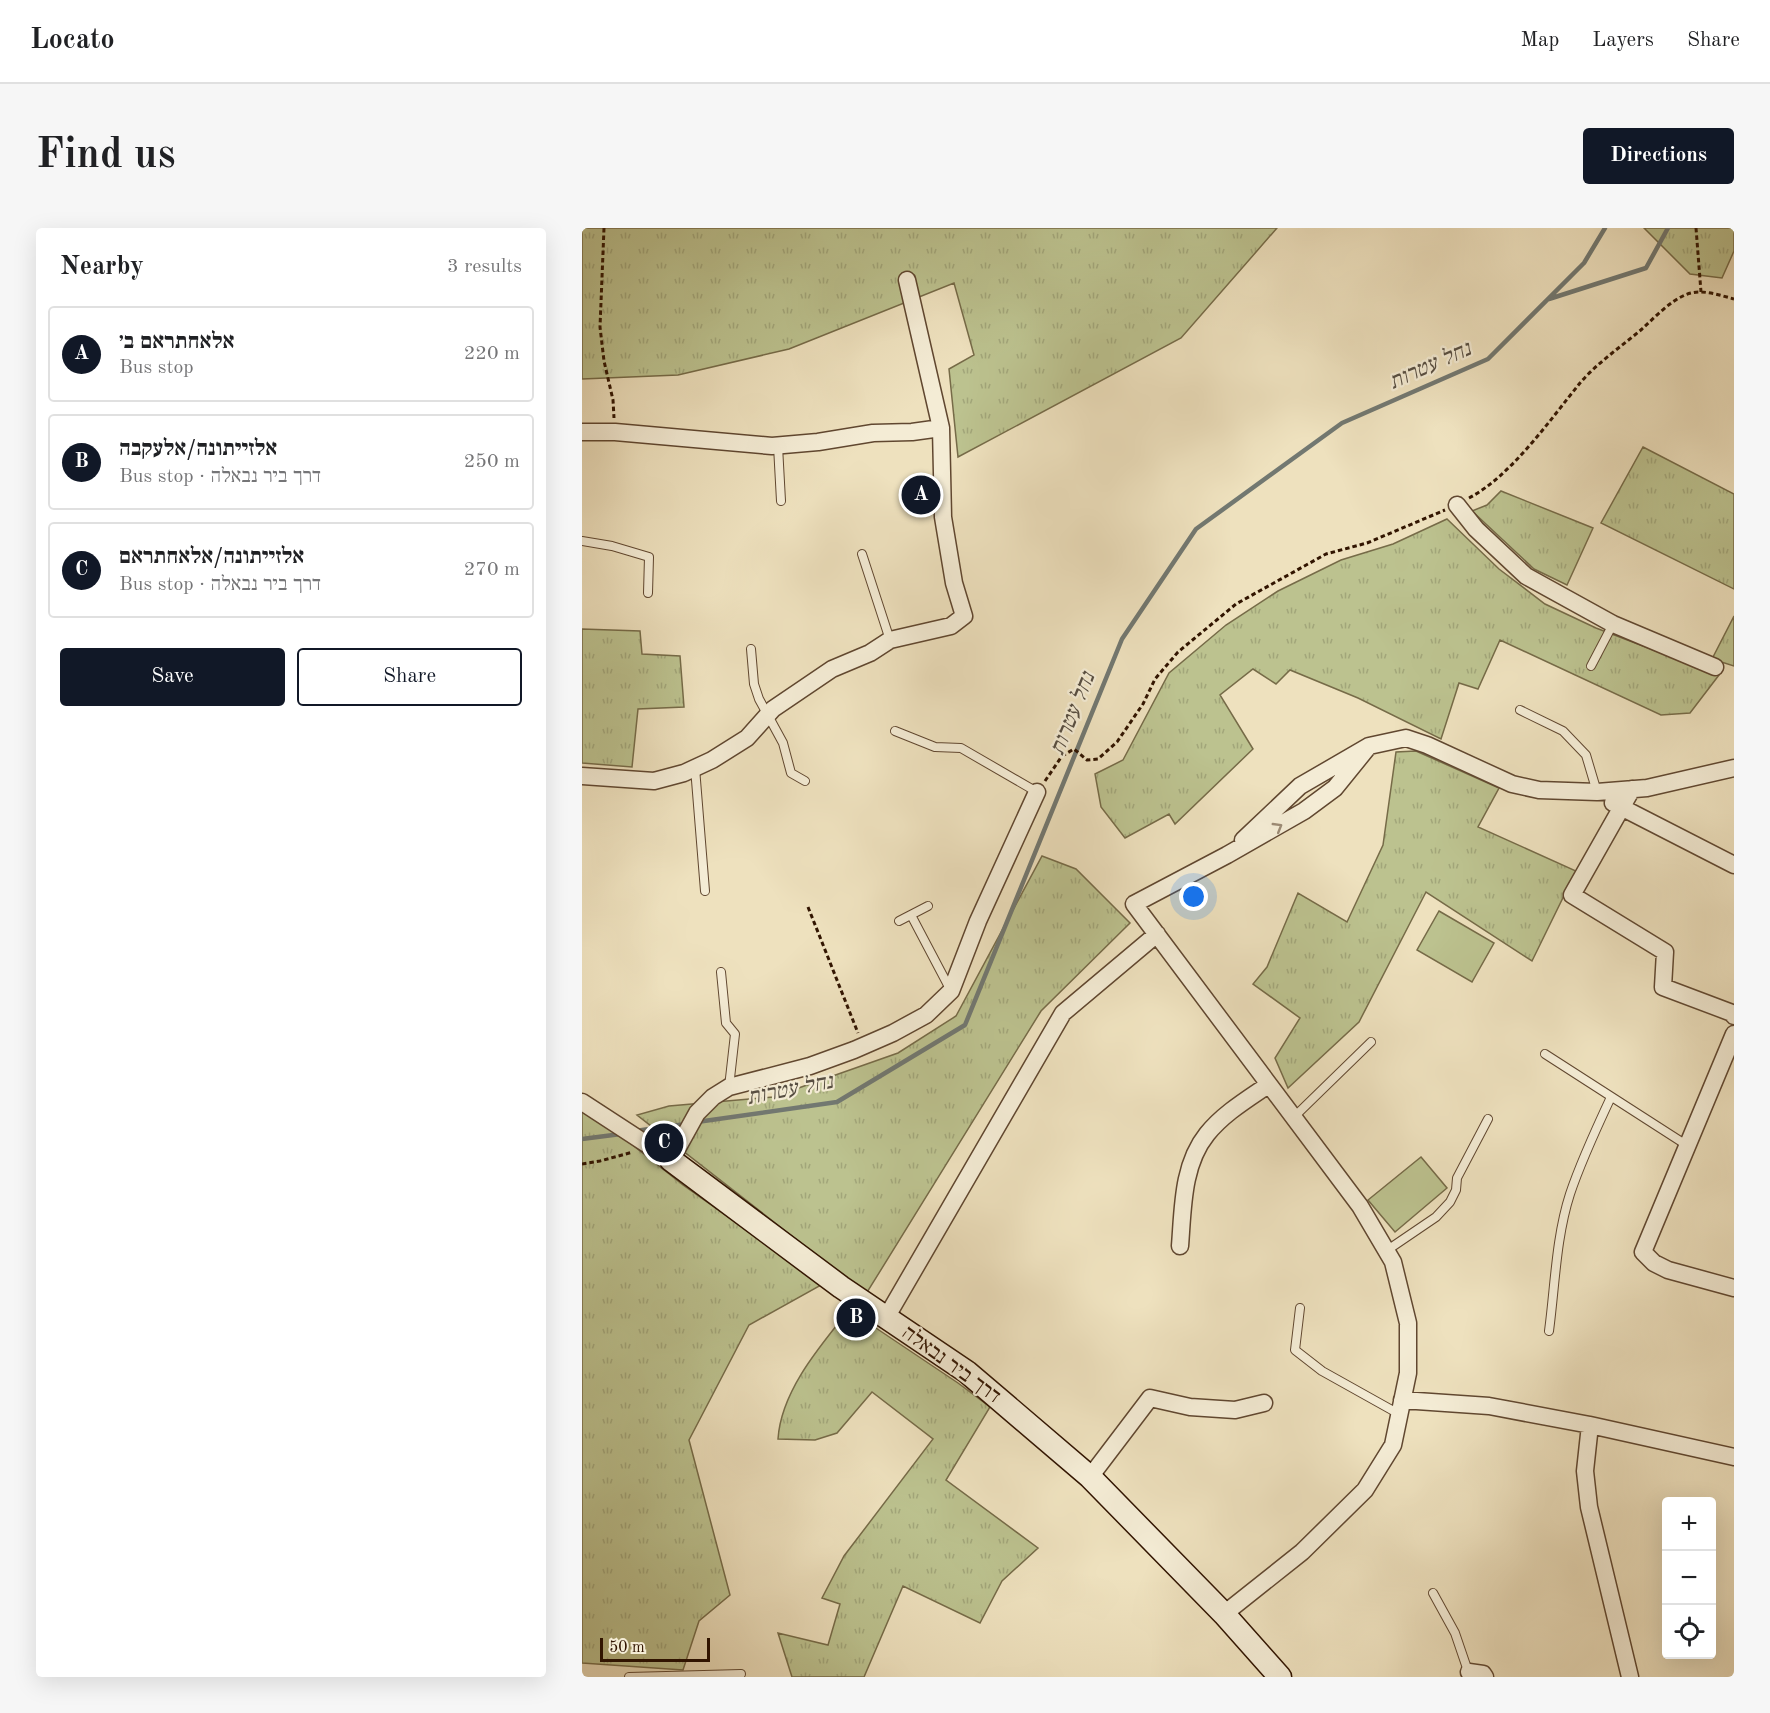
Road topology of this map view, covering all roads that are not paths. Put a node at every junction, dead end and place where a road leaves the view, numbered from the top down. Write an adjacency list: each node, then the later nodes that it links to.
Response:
1 (907, 280): 2 (street)
2 (941, 428): 4 (street); 11 (street)
3 (582, 432): 4 (street)
4 (778, 446): 5 (lane)
5 (781, 501)
6 (1457, 504): 10 (street)
7 (582, 541): 9 (lane)
8 (862, 554): 11 (lane)
9 (648, 593)
10 (1612, 624): 13 (lane); 14 (street)
11 (890, 640): 16 (street)
12 (751, 650): 16 (lane)
13 (1591, 666)
14 (1715, 667)
15 (1520, 710): 24 (lane)
16 (767, 716): 18 (street); 21 (lane)
17 (896, 731): 23 (lane)
18 (695, 768): 20 (street); 27 (lane)
19 (1734, 768): 22 (street)
20 (582, 776)
21 (805, 781)
22 (1632, 789): 24 (street); 25 (street)
23 (1037, 792): 33 (street)
24 (1597, 792): 25 (street); 31 (street)
25 (1621, 808): 26 (street); 34 (street)
26 (1734, 865)
27 (705, 891)
28 (928, 906): 29 (lane)
29 (911, 915): 30 (lane); 33 (lane)
30 (899, 921)
31 (1157, 934): 38 (street); 50 (street)
32 (721, 972): 39 (lane)
33 (951, 991): 39 (street)
34 (1734, 1016)
35 (1734, 1034): 44 (street)
36 (1371, 1042): 42 (lane)
37 (1545, 1054): 40 (lane)
38 (1268, 1085): 42 (street); 46 (street)
39 (729, 1087): 45 (street)
40 (1611, 1097): 44 (lane); 51 (lane)
41 (582, 1101): 45 (street, דרך ביר נבאלה)
42 (1292, 1118): 47 (street)
43 (1488, 1119): 47 (lane)
44 (1688, 1146): 48 (street)
45 (662, 1153): 50 (street, דרך ביר נבאלה)
46 (1180, 1246)
47 (1386, 1251): 53 (street)
48 (1734, 1288)
49 (1300, 1308): 53 (lane)
50 (886, 1318): 56 (street, דרך ביר נבאלה)
51 (1549, 1331)
52 (1264, 1403): 56 (street)
53 (1401, 1407): 54 (street); 58 (street)
54 (1590, 1425): 55 (street); 64 (street)
55 (1734, 1457)
56 (1090, 1477): 58 (street, דרך ביר נבאלה)
57 (1433, 1593): 60 (lane)
58 (1224, 1614): 62 (street, דרך ביר נבאלה)
59 (741, 1674): 61 (lane)
60 (1469, 1675): 63 (street)
61 (629, 1677)
62 (1280, 1677)
63 (1485, 1677)
64 (1630, 1677)

